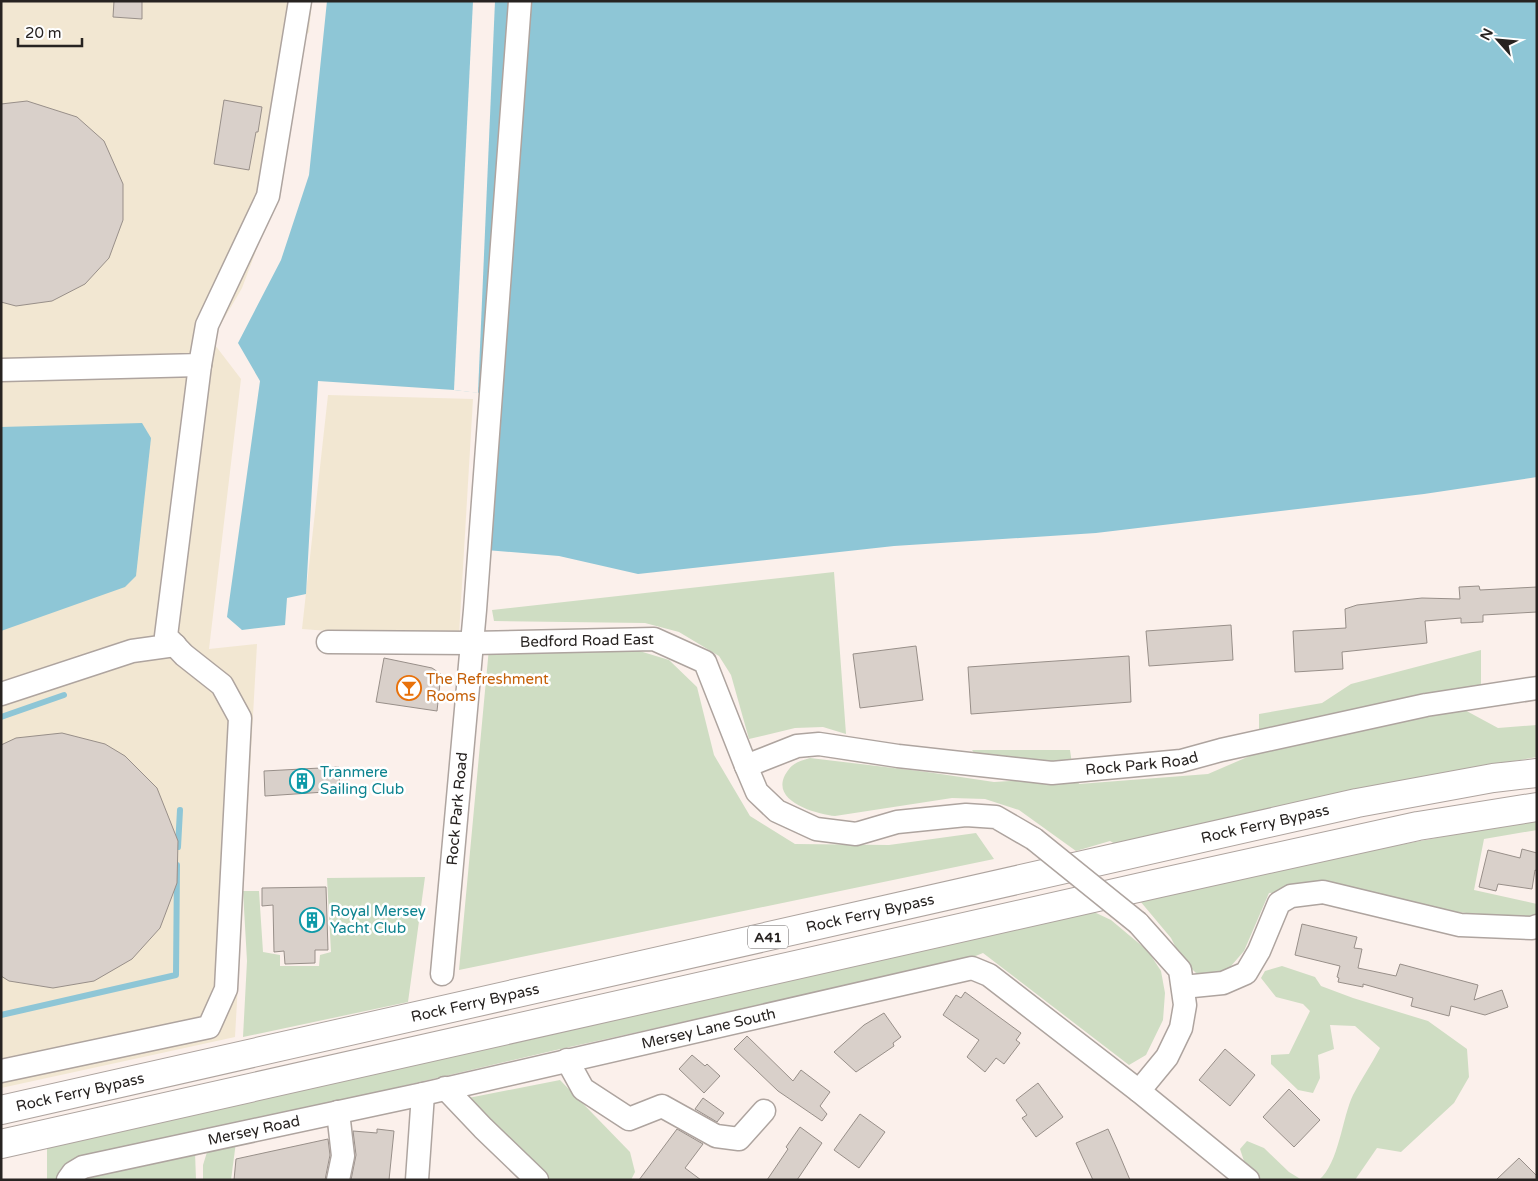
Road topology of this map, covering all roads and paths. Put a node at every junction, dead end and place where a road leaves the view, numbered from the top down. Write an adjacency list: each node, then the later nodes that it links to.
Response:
1 (300, 1): 3 (street)
2 (520, 1): 6 (street, Rock Park Road)
3 (200, 365): 4 (street); 7 (street)
4 (1, 370)
5 (328, 642): 6 (street, Bedford Road East)
6 (472, 643): 10 (street, Bedford Road East); 14 (street, Rock Park Road)
7 (175, 646): 9 (street); 17 (street)
8 (1537, 688): 10 (street, Rock Park Road)
9 (1, 694)
10 (746, 766): 15 (street, Bedford Road East, bridge)
11 (1537, 773): 21 (highway, Rock Ferry Bypass / A41)
12 (1537, 807): 24 (highway, A41)
13 (1537, 926): 15 (street)
14 (442, 974)
15 (1183, 987): 19 (street, Bedford Road East)
16 (567, 1060): 18 (street, Mersey Lane South); 19 (street, Mersey Lane South); 22 (street)
17 (1, 1071)
18 (445, 1088): 20 (street, Mersey Road); 28 (street)
19 (1139, 1090): 29 (street)
20 (423, 1094): 23 (street, Mersey Road); 27 (street)
21 (1, 1110)
22 (764, 1111)
23 (338, 1112): 25 (street, Mersey Road); 26 (street)
24 (1, 1144)
25 (68, 1180)
26 (338, 1180)
27 (417, 1180)
28 (536, 1180)
29 (1248, 1180)

